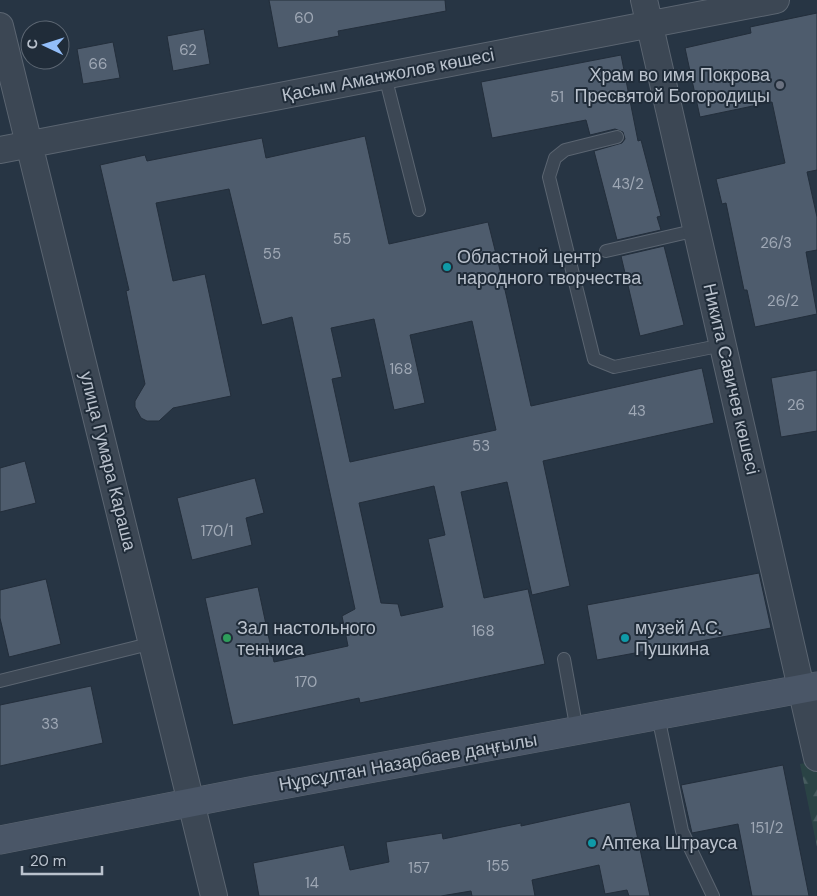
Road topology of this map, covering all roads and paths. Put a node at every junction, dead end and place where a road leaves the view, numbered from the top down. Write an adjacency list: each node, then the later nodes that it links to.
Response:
1 (776, 0): 2 (street, Қасым Аманжолов көшесі)
2 (646, 12): 4 (street, Қасым Аманжолов көшесі); 9 (street, Никита Савичев көшесі)
3 (0, 26): 6 (street, улица Гумара Караша)
4 (385, 76): 6 (street, Қасым Аманжолов көшесі); 8 (lane)
5 (617, 137): 11 (lane)
6 (29, 145): 7 (street, Қасым Аманжолов көшесі); 12 (street, улица Гумара Караша)
7 (0, 150)
8 (419, 210)
9 (697, 230): 10 (lane); 11 (street, Никита Савичев көшесі)
10 (606, 252)
11 (724, 345): 15 (street, Никита Савичев көшесі)
12 (154, 643): 14 (lane); 19 (street, улица Гумара Караша)
13 (564, 659): 17 (lane)
14 (0, 681)
15 (808, 694): 16 (main road, Нұрсұлтан Назарбаев даңғылы); 18 (street, Никита Савичев көшесі)
16 (658, 716): 17 (main road, Нұрсұлтан Назарбаев даңғылы); 22 (lane)
17 (577, 731): 19 (main road, Нұрсұлтан Назарбаев даңғылы)
18 (817, 758)
19 (192, 803): 20 (main road, Нұрсұлтан Назарбаев даңғылы); 21 (street, улица Гумара Караша)
20 (0, 840)
21 (214, 896)
22 (713, 896)

